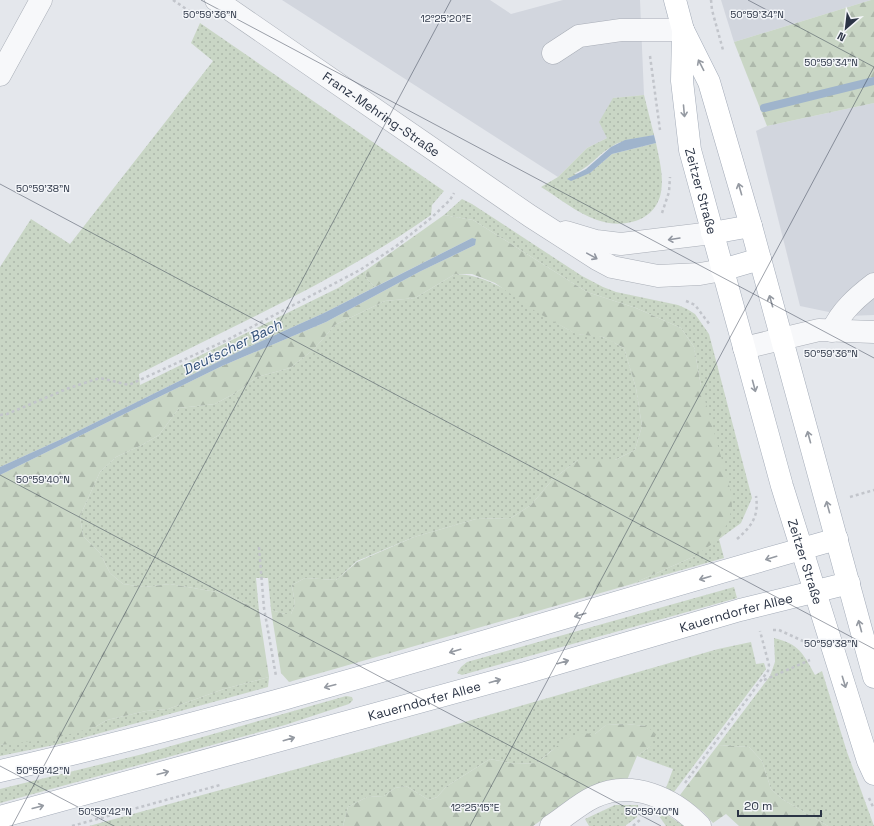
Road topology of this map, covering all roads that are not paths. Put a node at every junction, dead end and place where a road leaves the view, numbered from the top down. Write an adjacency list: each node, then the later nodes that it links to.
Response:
1 (41, 0): 6 (street)
2 (216, 0): 8 (street, Franz-Mehring-Straße)
3 (675, 0): 4 (main road, Zeitzer Straße)
4 (683, 30): 5 (street); 7 (main road, Zeitzer Straße, one-way to 4); 9 (main road, Zeitzer Straße, one-way to 9)
5 (553, 52)
6 (0, 76)
7 (751, 226): 9 (main road, Franz-Mehring-Straße); 10 (main road, Zeitzer Straße)
8 (548, 227): 9 (street, Franz-Mehring-Straße, one-way to 8); 11 (street, Franz-Mehring-Straße, one-way to 11)
9 (712, 233): 11 (main road, Zeitzer Straße)
10 (760, 260): 11 (main road, Franz-Mehring-Straße); 15 (main road, Zeitzer Straße, one-way to 10)
11 (722, 270): 16 (main road, Zeitzer Straße)
12 (874, 284): 13 (street)
13 (832, 330): 14 (street); 15 (street)
14 (874, 332)
15 (782, 339): 16 (street); 17 (main road, Zeitzer Straße, one-way to 15)
16 (744, 348): 18 (main road, Zeitzer Straße, one-way to 18)
17 (837, 539): 18 (main road); 19 (main road, Zeitzer Straße)
18 (801, 550): 20 (main road, Zeitzer Straße); 22 (main road, one-way to 22)
19 (849, 583): 20 (main road, Kauerndorfer Allee); 21 (main road, Zeitzer Straße, one-way to 19)
20 (815, 592): 23 (main road, Zeitzer Straße, one-way to 23); 24 (main road, Kauerndorfer Allee, one-way to 20)
21 (874, 677)
22 (0, 771)
23 (874, 774)
24 (0, 817)
25 (551, 826): 26 (street)
26 (700, 826)

